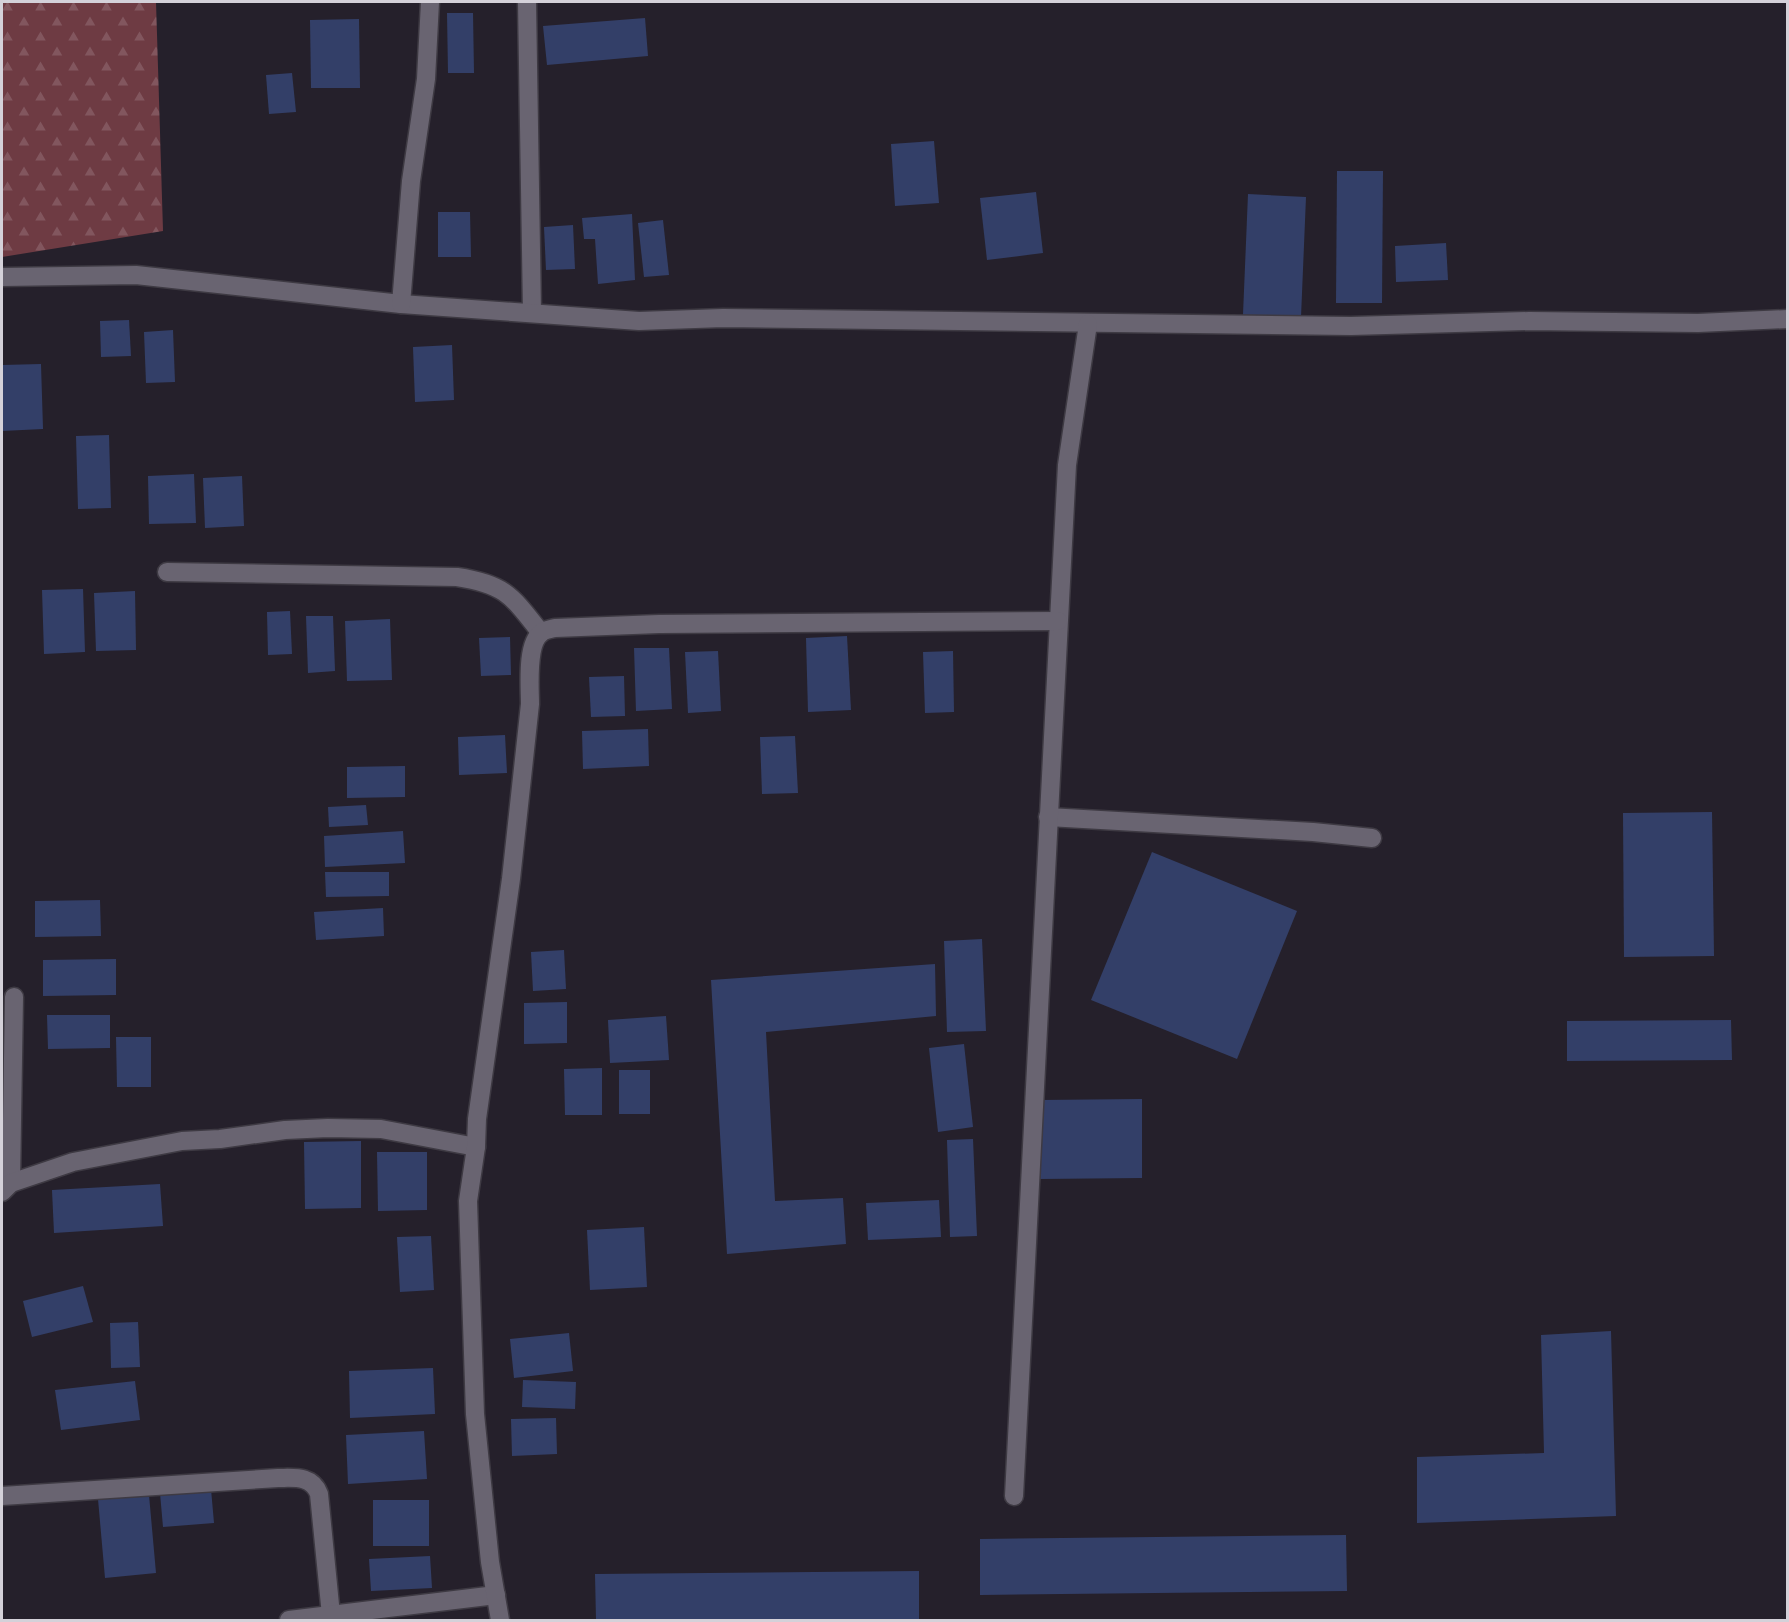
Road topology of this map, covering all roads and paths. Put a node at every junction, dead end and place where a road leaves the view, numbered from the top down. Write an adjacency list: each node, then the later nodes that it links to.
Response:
1 (430, 2): 4 (street)
2 (527, 2): 5 (street)
3 (2, 277): 4 (street)
4 (401, 304): 5 (street)
5 (532, 312): 7 (street)
6 (1788, 319): 7 (street)
7 (1088, 324): 9 (street)
8 (166, 572): 10 (street)
9 (1058, 621): 10 (street); 11 (street)
10 (541, 633): 14 (street)
11 (1048, 818): 12 (street); 17 (street)
12 (1372, 838)
13 (14, 997): 15 (street)
14 (476, 1147): 15 (street); 18 (street)
15 (6, 1187)
16 (2, 1496): 19 (street)
17 (1014, 1496)
18 (496, 1595): 19 (street); 21 (street)
19 (331, 1615): 20 (street)
20 (289, 1620)
21 (500, 1620)

